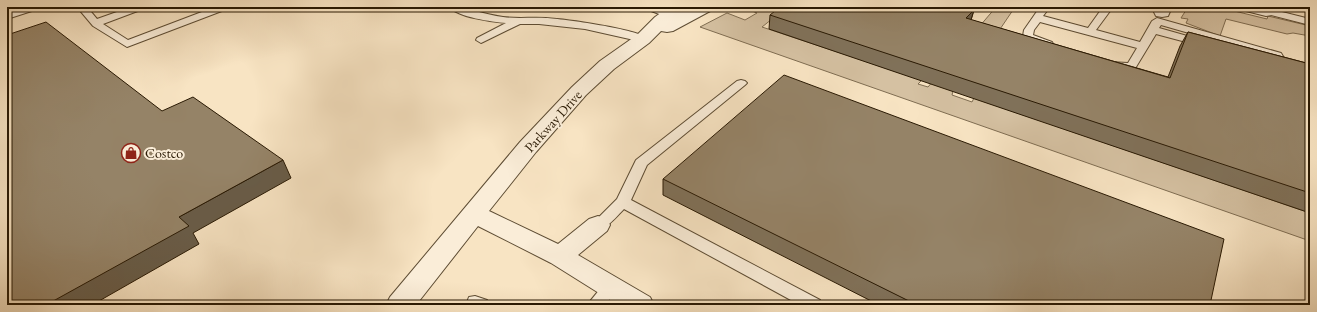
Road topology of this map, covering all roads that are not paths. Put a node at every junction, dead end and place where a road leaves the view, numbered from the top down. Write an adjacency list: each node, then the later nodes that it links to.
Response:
1 (35, 7): 13 (lane)
2 (82, 7): 18 (lane)
3 (140, 7): 18 (lane)
4 (224, 7): 18 (lane)
5 (454, 7): 16 (lane)
6 (649, 7): 11 (lane)
7 (706, 7): 20 (street, Parkway Drive)
8 (1045, 7): 14 (lane)
9 (1108, 7): 19 (lane)
10 (1248, 7): 12 (street)
11 (675, 11): 20 (street, Parkway Drive)
12 (1266, 11): 17 (lane)
13 (7, 16)
14 (1038, 18): 19 (lane); 23 (lane)
15 (1159, 18): 15 (lane); 22 (lane)
16 (518, 21): 20 (lane); 21 (lane)
17 (1310, 22)
18 (96, 23)
19 (1090, 32): 22 (lane)
20 (643, 39): 27 (street, Parkway Drive)
21 (481, 40)
22 (1143, 46): 24 (lane)
23 (1059, 47)
24 (1102, 61)
25 (741, 83): 26 (lane)
26 (622, 202): 28 (lane); 33 (lane)
27 (474, 214): 29 (street); 31 (street, Parkway Drive)
28 (598, 224): 29 (street)
29 (560, 256): 30 (street)
30 (603, 296): 32 (street)
31 (400, 305)
32 (640, 305)
33 (814, 305)

